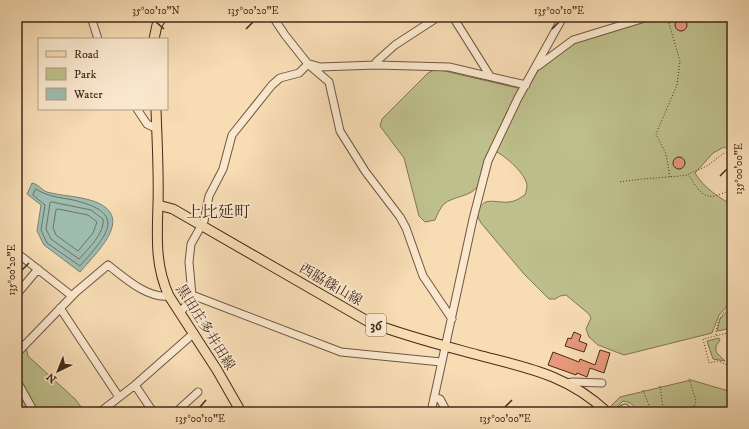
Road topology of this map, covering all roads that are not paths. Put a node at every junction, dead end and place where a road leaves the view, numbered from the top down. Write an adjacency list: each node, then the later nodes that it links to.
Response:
1 (91, 17): 8 (street)
2 (162, 17): 9 (main road)
3 (273, 17): 10 (street)
4 (438, 17): 11 (street)
5 (453, 17): 13 (street)
6 (563, 17): 12 (street)
7 (648, 17): 12 (street)
8 (98, 38)
9 (154, 38)
10 (308, 64): 11 (street); 19 (street); 28 (street)
11 (376, 65): 13 (street)
12 (536, 67): 14 (street)
13 (490, 76): 14 (street)
14 (526, 85): 28 (street)
15 (137, 110): 17 (street)
16 (156, 110): 17 (main road)
17 (157, 129): 18 (main road)
18 (158, 205): 19 (main road, 西脇篠山線 / 36); 25 (main road, 黒田庄多井田線)
19 (202, 226): 23 (street); 30 (main road, 西脇篠山線 / 36)
20 (17, 253): 21 (street)
21 (38, 269): 22 (street); 24 (street)
22 (17, 294)
23 (192, 295): 27 (street); 32 (street)
24 (72, 296): 25 (street); 26 (street)
25 (169, 296): 27 (main road, 黒田庄多井田線)
26 (60, 308): 31 (street); 38 (street)
27 (180, 312): 29 (main road, 黒田庄多井田線)
28 (452, 319): 30 (street)
29 (194, 333): 36 (street); 44 (main road, 黒田庄多井田線)
30 (447, 347): 32 (street); 35 (main road, 西脇篠山線 / 36)
31 (17, 353)
32 (441, 362): 39 (street)
33 (17, 381): 40 (street)
34 (602, 382): 35 (street)
35 (567, 383): 47 (main road, 西脇篠山線 / 36)
36 (134, 385): 38 (street); 42 (street)
37 (198, 392): 43 (street)
38 (119, 397): 41 (street)
39 (434, 397): 45 (street); 46 (street)
40 (34, 412)
41 (100, 412)
42 (153, 412)
43 (176, 412)
44 (241, 412)
45 (432, 412)
46 (447, 412)
47 (607, 412)
48 (618, 412): 49 (street)
49 (630, 412)

